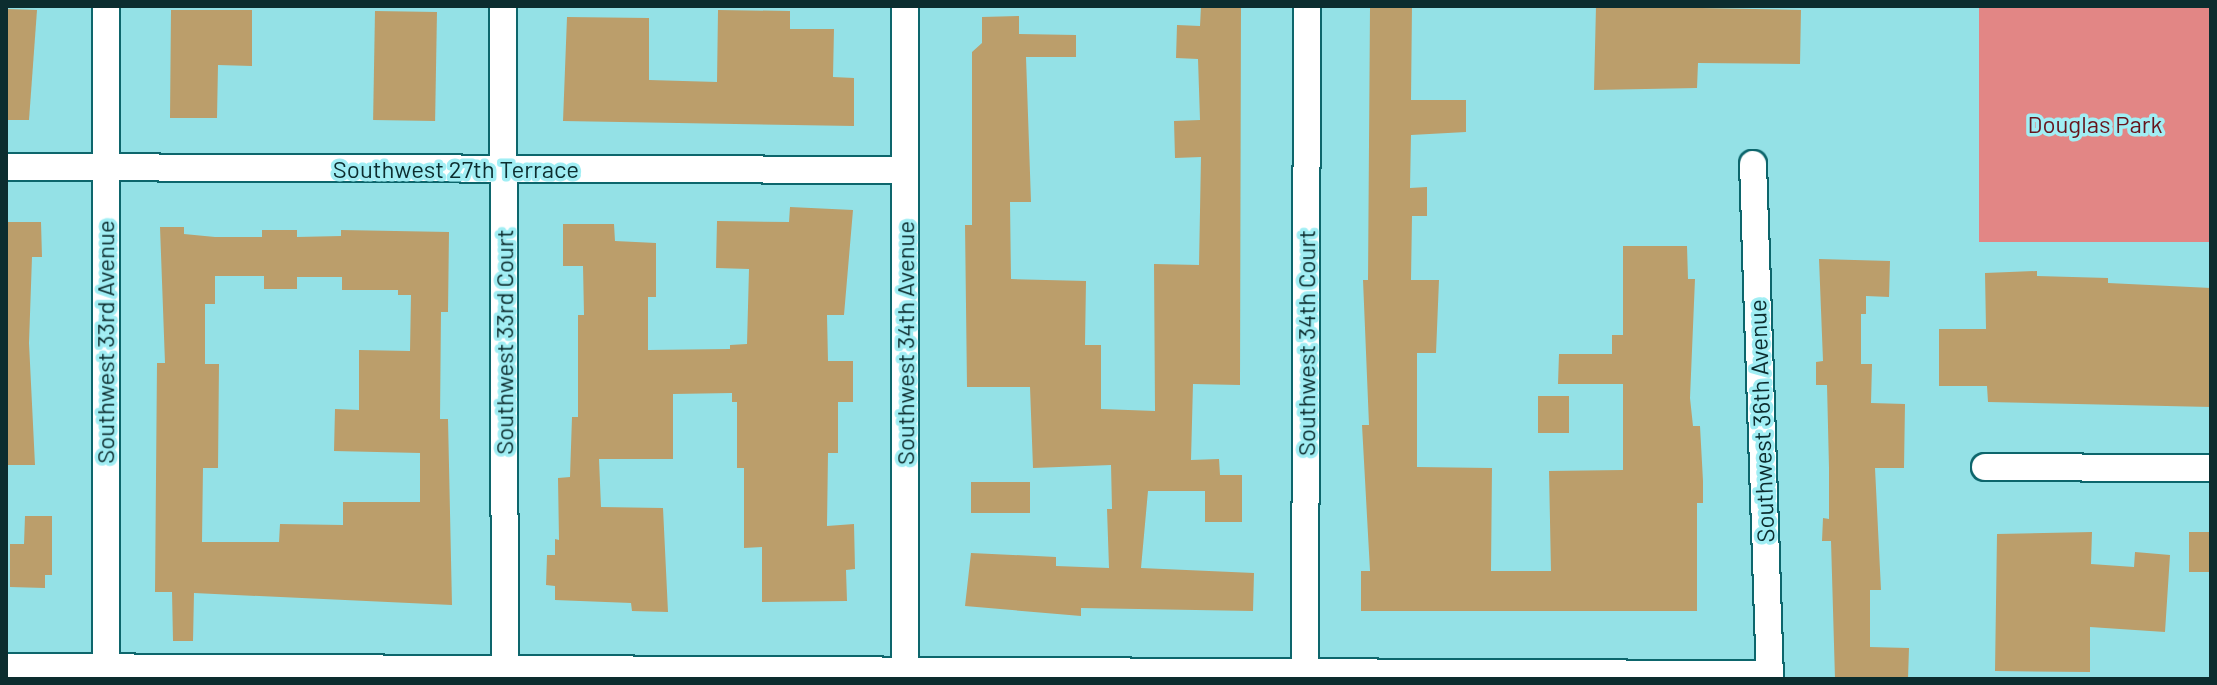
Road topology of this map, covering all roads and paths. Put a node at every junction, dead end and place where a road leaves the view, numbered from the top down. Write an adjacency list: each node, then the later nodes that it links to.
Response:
1 (106, 6): 7 (street, Southwest 33rd Avenue)
2 (503, 6): 8 (street, Southwest 33rd Court)
3 (905, 6): 9 (street, Southwest 34th Avenue)
4 (1307, 6): 16 (street, Southwest 34th Court)
5 (1753, 164): 17 (street, Southwest 36th Avenue)
6 (6, 167): 7 (street, Southwest 27th Terrace)
7 (106, 167): 8 (street, Southwest 27th Terrace); 14 (street, Southwest 33rd Avenue)
8 (504, 169): 9 (street, Southwest 27th Terrace); 13 (street, Southwest 33rd Court)
9 (905, 170): 15 (street, Southwest 34th Avenue)
10 (1985, 467): 11 (street)
11 (2211, 468)
12 (6, 667): 14 (street)
13 (505, 672): 14 (street); 15 (street)
14 (106, 673)
15 (905, 674): 16 (street)
16 (1305, 676): 17 (street)
17 (1770, 677)

